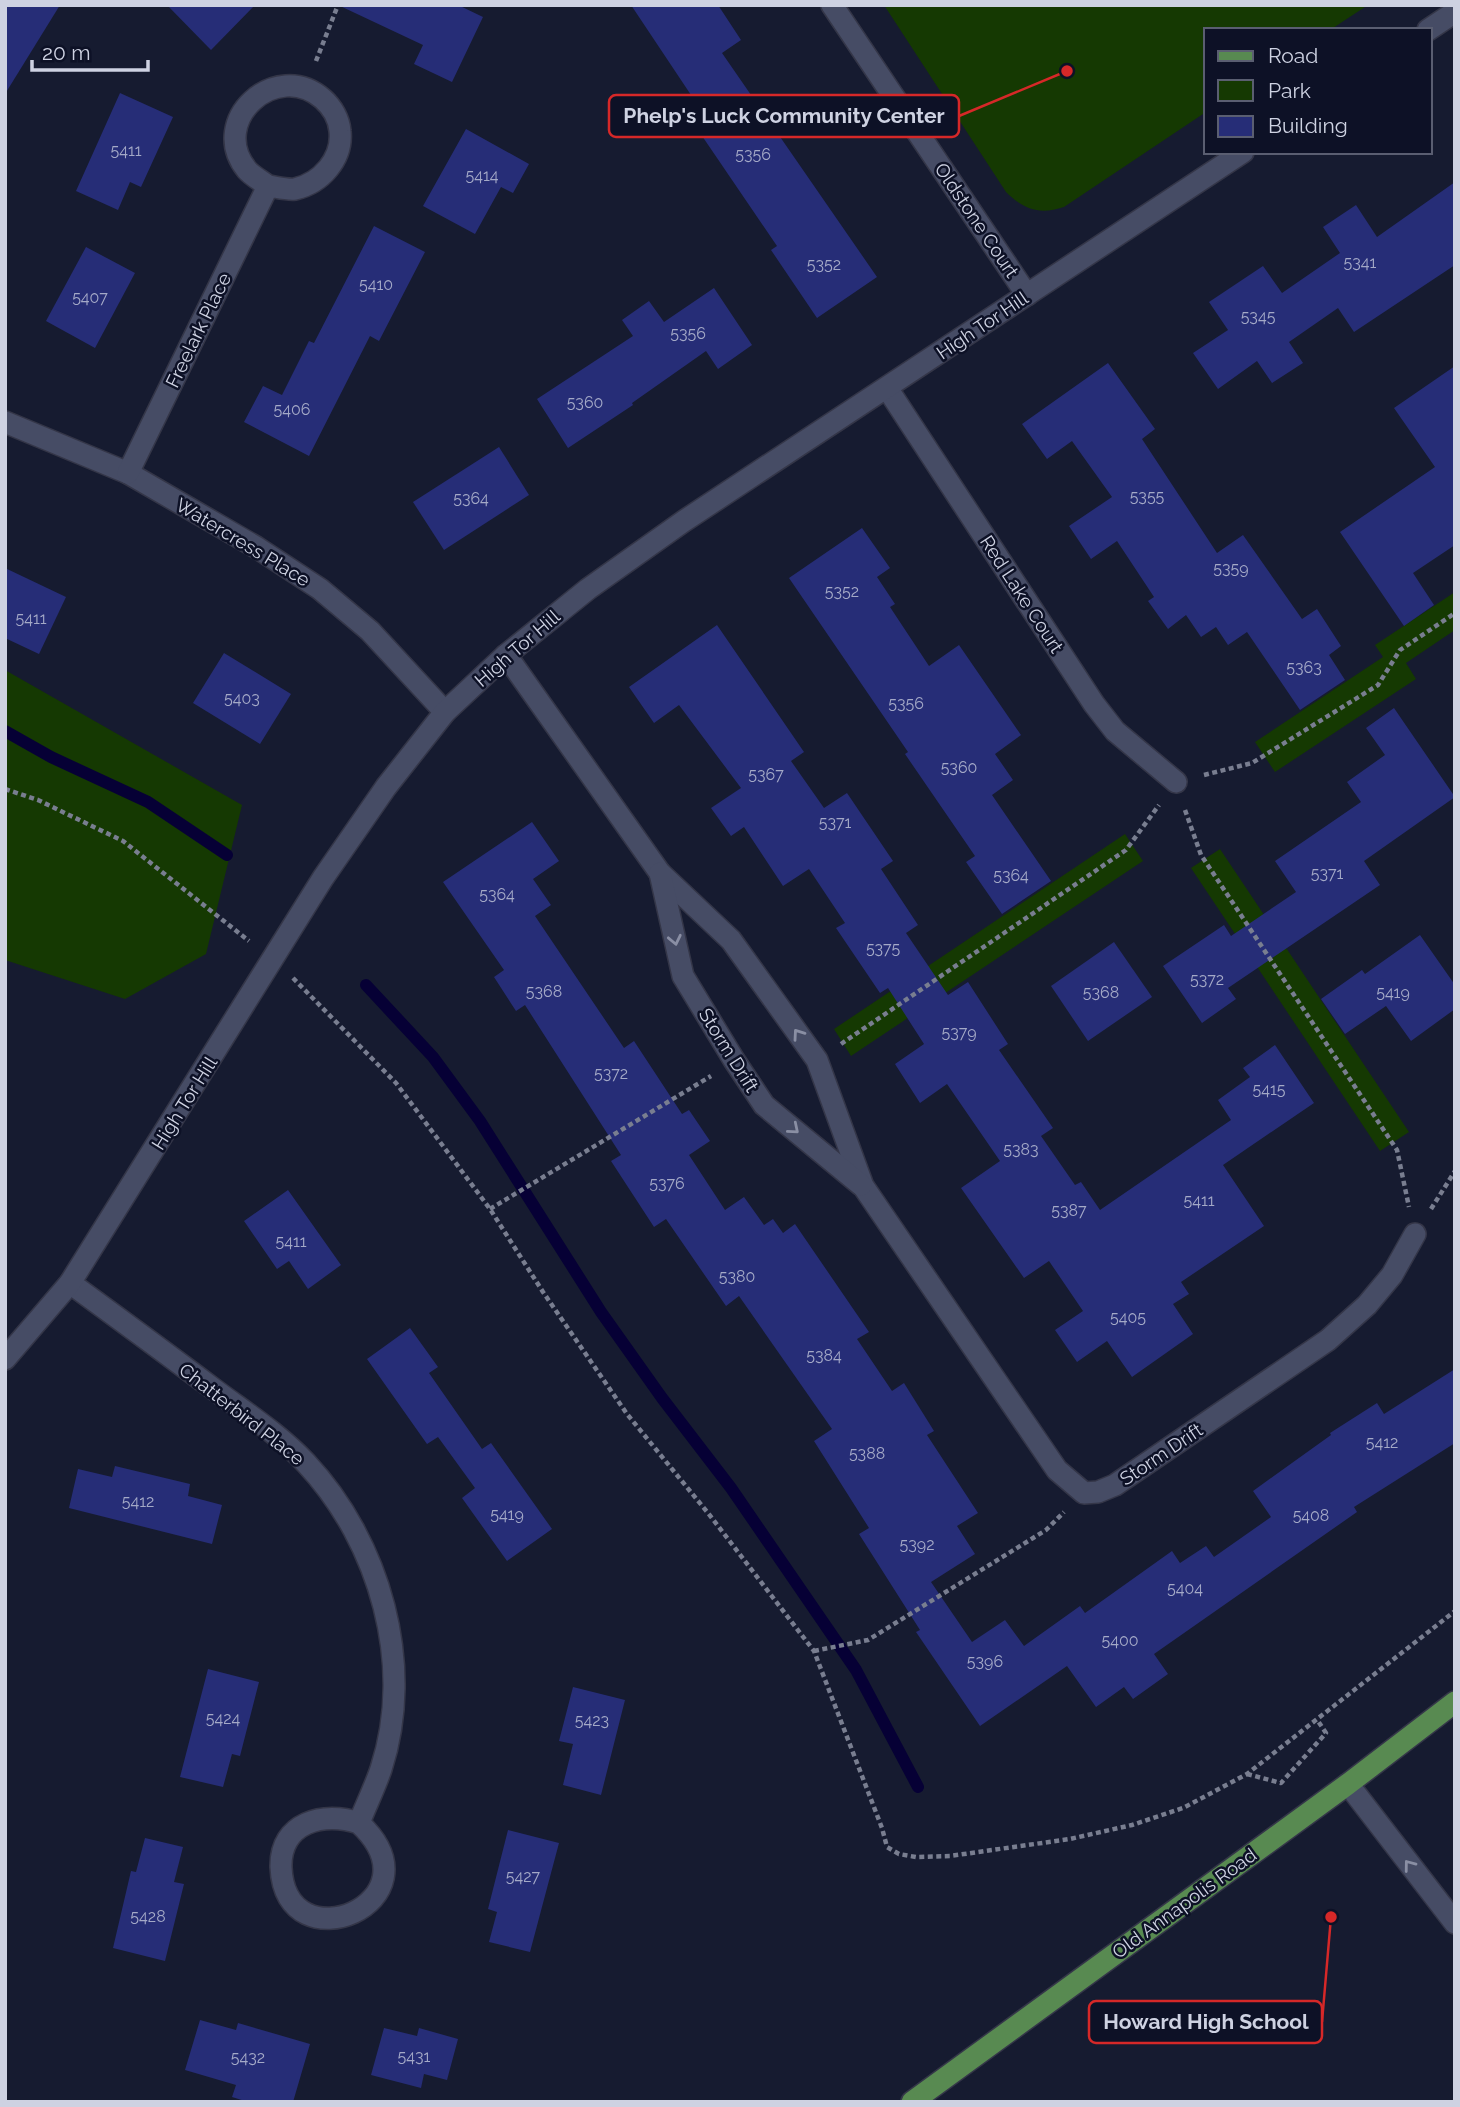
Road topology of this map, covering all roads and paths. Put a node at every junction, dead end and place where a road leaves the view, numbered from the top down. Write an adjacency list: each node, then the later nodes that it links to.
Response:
1 (338, 5): 5 (path)
2 (832, 5): 8 (street, Oldstone Court)
3 (1455, 12): 4 (street)
4 (1431, 28)
5 (303, 87): 7 (street); 7 (street)
6 (1240, 154): 8 (street, High Tor Hill)
7 (268, 186): 11 (street, Freelark Place)
8 (1027, 295): 9 (street, High Tor Hill)
9 (887, 388): 13 (street, High Tor Hill); 15 (street, Red Lake Court)
10 (5, 422): 11 (street, Watercress Place)
11 (128, 473): 14 (street, Watercress Place)
12 (1455, 613): 15 (path)
13 (506, 654): 14 (street, High Tor Hill); 17 (street, Storm Drift)
14 (445, 712): 18 (street, High Tor Hill)
15 (1176, 782): 20 (path); 24 (path)
16 (5, 789): 18 (path)
17 (660, 873): 19 (street, Storm Drift, one-way to 19); 20 (street, Storm Drift, one-way to 17)
18 (272, 961): 23 (path); 25 (street, High Tor Hill)
19 (734, 1060): 22 (street, Storm Drift, one-way to 22); 23 (path)
20 (817, 1060): 22 (street, Storm Drift)
21 (1455, 1171): 24 (path)
22 (863, 1186): 27 (street, Storm Drift)
23 (490, 1209): 29 (path)
24 (1415, 1234): 27 (street, Storm Drift)
25 (70, 1283): 26 (street, High Tor Hill); 34 (street, Chatterbird Place)
26 (5, 1359)
27 (1084, 1493): 29 (path)
28 (1455, 1611): 31 (path)
29 (814, 1651): 32 (path)
30 (1455, 1702): 33 (main road, Old Annapolis Road)
31 (1318, 1721): 32 (path); 32 (path)
32 (1247, 1774)
33 (1348, 1784): 35 (street, one-way to 33); 36 (main road, Old Annapolis Road)
34 (359, 1823): 34 (street)
35 (1455, 1923)
36 (912, 2102)

